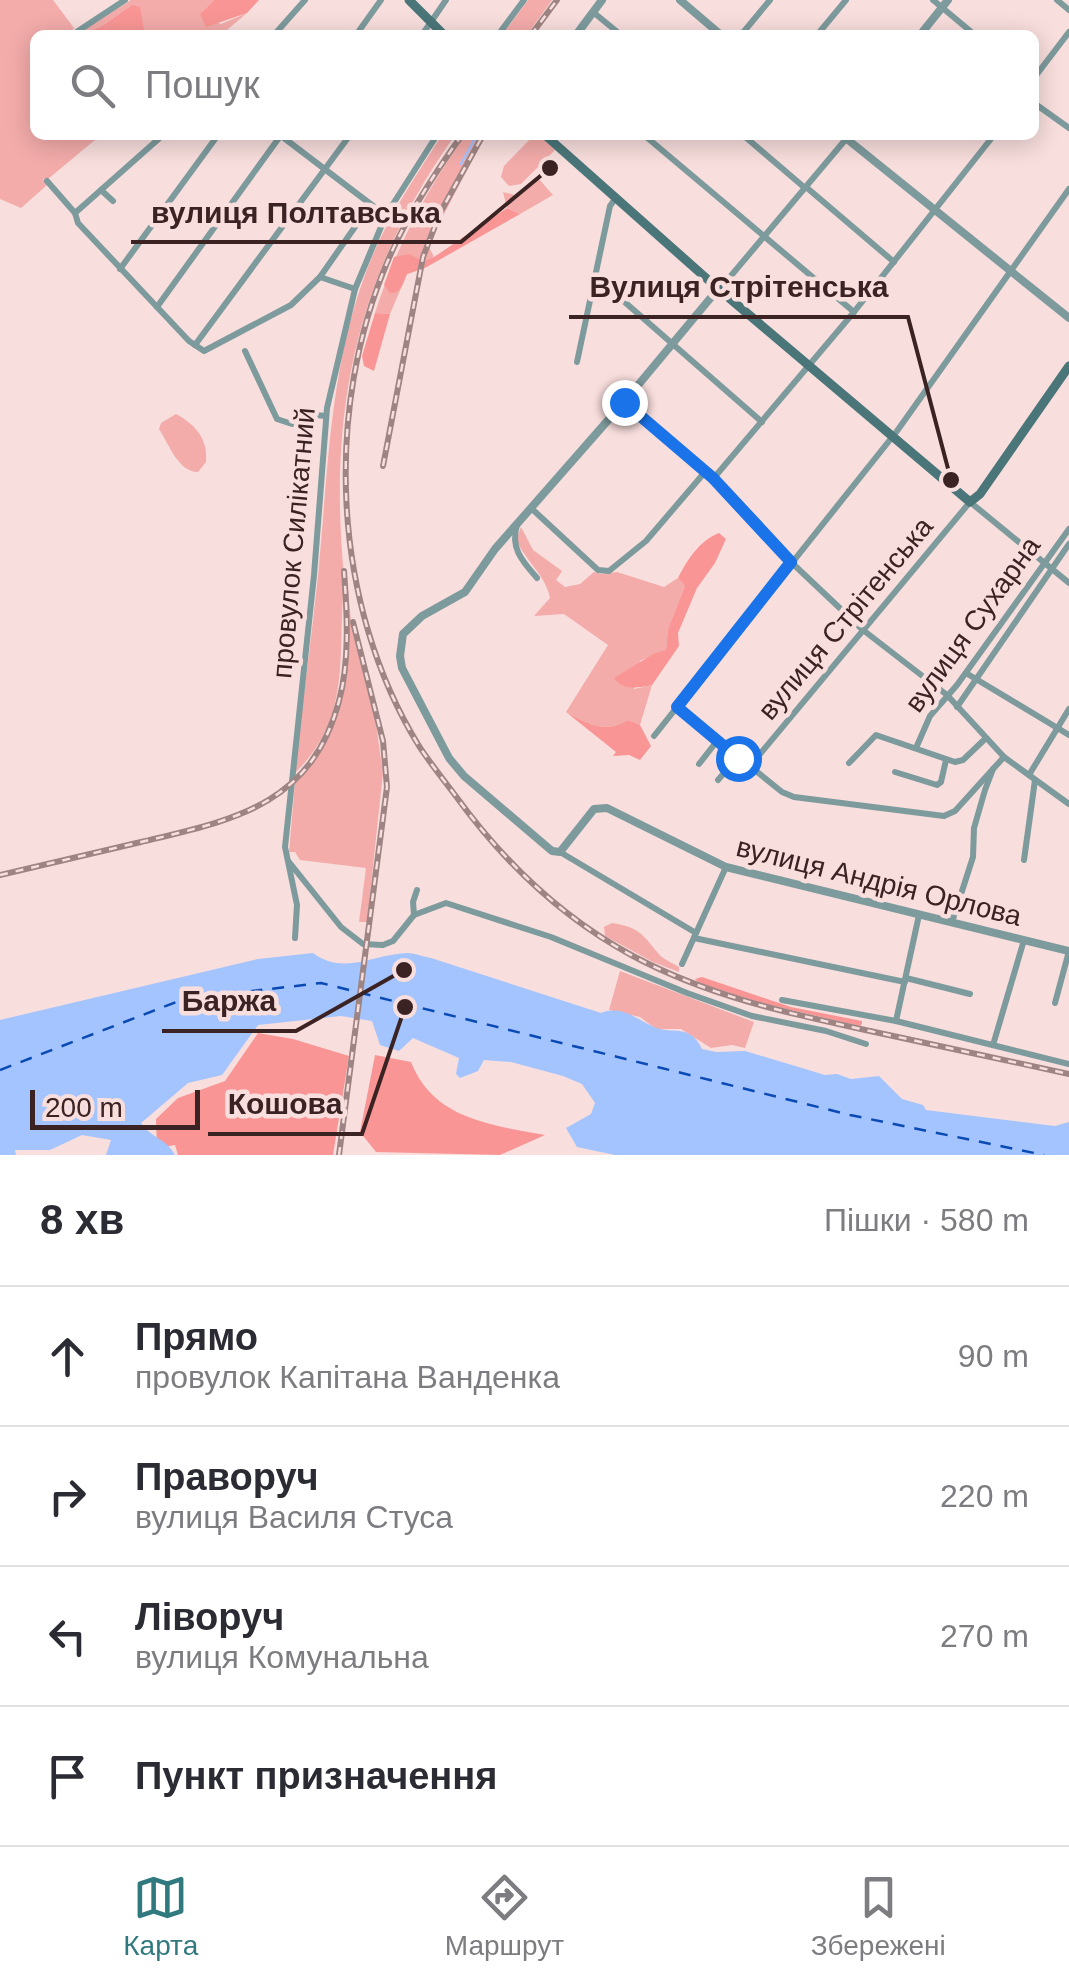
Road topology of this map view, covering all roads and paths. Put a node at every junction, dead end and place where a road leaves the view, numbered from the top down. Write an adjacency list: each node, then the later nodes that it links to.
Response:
1 (124, 0): 17 (street)
2 (305, 0): 18 (street)
3 (381, 0): 19 (street)
4 (409, 0): 16 (main road)
5 (446, 0): 16 (street)
6 (524, 0): 22 (street)
7 (602, 0): 15 (street)
8 (770, 0): 26 (street)
9 (846, 0): 27 (street)
10 (934, 0): 13 (street)
11 (1057, 0): 14 (street)
12 (686, 2): 25 (street)
13 (946, 4): 28 (street); 29 (street)
14 (1069, 10)
15 (593, 12): 23 (street); 24 (street)
16 (431, 22): 20 (street); 21 (main road)
17 (79, 30)
18 (281, 30)
19 (360, 30)
20 (425, 30)
21 (439, 30)
22 (502, 30)
23 (580, 30)
24 (615, 30)
25 (717, 30)
26 (745, 30)
27 (821, 30)
28 (924, 30)
29 (970, 30)
30 (1069, 32): 31 (street)
31 (1039, 71)
32 (1039, 107): 33 (street)
33 (1069, 128)
34 (157, 140): 50 (street)
35 (214, 140): 60 (street)
36 (277, 140): 66 (street)
37 (288, 140): 46 (street)
38 (346, 140): 46 (street)
39 (434, 140): 57 (street, провулок Силікатний)
40 (550, 140): 52 (main road)
41 (650, 140): 58 (street)
42 (749, 140): 48 (street)
43 (842, 140): 48 (street)
44 (848, 140): 54 (street)
45 (990, 140): 54 (street)
46 (325, 168): 51 (street); 70 (street)
47 (47, 181): 55 (street)
48 (806, 187): 58 (street); 59 (street)
49 (1069, 189): 61 (street)
50 (101, 190): 53 (street); 55 (street)
51 (366, 199): 56 (street); 57 (street)
52 (615, 199): 63 (street); 64 (main road)
53 (113, 201)
54 (936, 211): 59 (street); 61 (street)
55 (75, 213): 60 (street)
56 (364, 214): 57 (street); 62 (street)
57 (383, 214): 65 (street, провулок Силікатний)
58 (765, 236): 64 (street); 67 (street)
59 (894, 262): 67 (street)
60 (120, 269): 66 (street)
61 (1011, 270): 68 (street); 79 (street)
62 (320, 277): 65 (street); 70 (street)
63 (596, 277): 69 (street); 73 (street)
64 (719, 289): 69 (street); 74 (main road)
65 (354, 290): 77 (street, провулок Силікатний)
66 (157, 307): 70 (street)
67 (854, 312): 74 (street)
68 (1069, 318)
69 (672, 343): 76 (street); 78 (street)
70 (195, 345)
71 (244, 351): 77 (street)
72 (1069, 358): 82 (main road, вулиця Стрітенська)
73 (577, 362)
74 (809, 366): 78 (street); 79 (main road)
75 (1069, 366): 82 (main road, вулиця Стрітенська)
76 (624, 402): 80 (street); 83 (street)
77 (326, 416): 118 (street, провулок Силікатний)
78 (762, 422): 81 (street)
79 (893, 438): 82 (main road); 87 (street)
80 (705, 472): 81 (street); 83 (street)
81 (713, 478): 87 (street)
82 (972, 500): 88 (street); 92 (street, вулиця Стрітенська)
83 (532, 508): 84 (street)
84 (517, 524): 90 (street); 116 (street)
85 (1069, 529): 88 (street, вулиця Сухарна)
86 (1069, 544): 89 (street, вулиця Сухарна)
87 (791, 562): 92 (street); 97 (street)
88 (1044, 562): 89 (street); 93 (street, вулиця Сухарна)
89 (1054, 570): 91 (street); 94 (street, вулиця Сухарна)
90 (537, 578)
91 (1069, 583)
92 (863, 630): 95 (street); 110 (street, вулиця Стрітенська)
93 (966, 673): 94 (street); 95 (street, вулиця Сухарна)
94 (974, 679): 96 (street, вулиця Сухарна); 99 (street)
95 (947, 694): 96 (street); 104 (street, вулиця Сухарна)
96 (956, 706): 102 (street)
97 (677, 707): 101 (street); 103 (street)
98 (1069, 709): 99 (street)
99 (1056, 726): 100 (street); 113 (street)
100 (1069, 735)
101 (654, 736)
102 (986, 738): 105 (street); 107 (street)
103 (717, 741): 106 (street); 108 (street)
104 (916, 748): 107 (street, вулиця Сухарна); 109 (street, вулиця Сухарна)
105 (1004, 757): 111 (street); 113 (street)
106 (738, 758): 110 (street); 114 (street)
107 (946, 760): 112 (street)
108 (699, 764)
109 (849, 764)
110 (750, 766): 111 (street)
111 (992, 770): 123 (street)
112 (895, 772)
113 (1032, 778): 115 (street); 117 (street)
114 (718, 780)
115 (1069, 804)
116 (560, 852): 119 (street, вулиця Андрія Орлова); 124 (street)
117 (1024, 860)
118 (288, 861): 121 (street); 125 (street, провулок Силікатний)
119 (726, 867): 122 (street, вулиця Андрія Орлова); 124 (street)
120 (417, 890): 121 (street)
121 (414, 915): 134 (street)
122 (919, 915): 123 (street, вулиця Андрія Орлова); 129 (street)
123 (952, 922): 126 (street, вулиця Андрія Орлова)
124 (695, 935): 128 (street); 129 (street)
125 (295, 938)
126 (1024, 940): 127 (street, вулиця Андрія Орлова); 135 (street)
127 (1069, 951): 132 (street, вулиця Андрія Орлова)
128 (682, 964)
129 (906, 980): 130 (street); 133 (street)
130 (970, 994)
131 (782, 1000): 133 (street)
132 (1055, 1003)
133 (896, 1021): 135 (street)
134 (866, 1044)
135 (993, 1045): 136 (street)
136 (1069, 1064)

